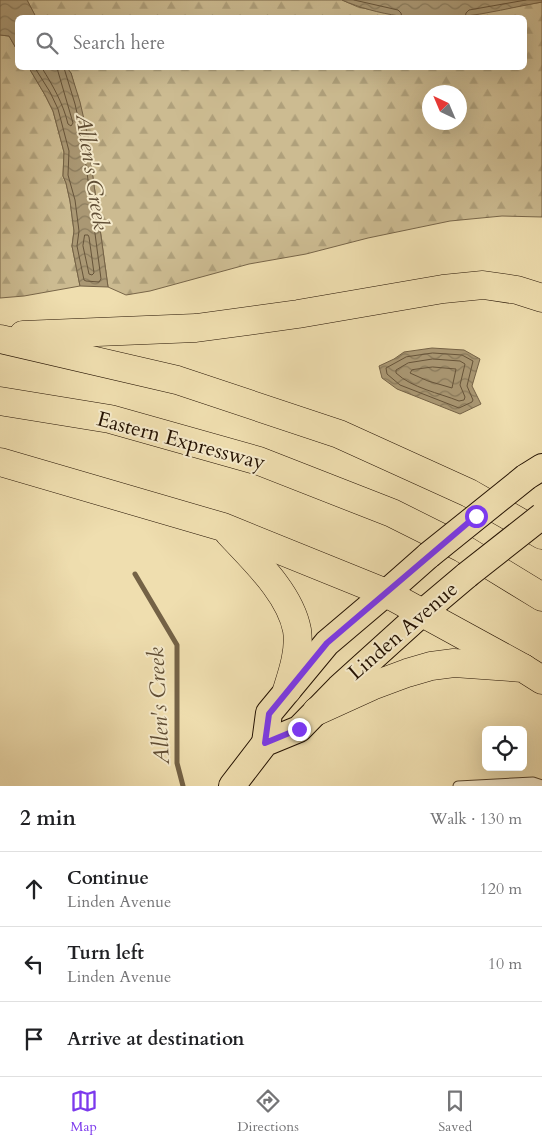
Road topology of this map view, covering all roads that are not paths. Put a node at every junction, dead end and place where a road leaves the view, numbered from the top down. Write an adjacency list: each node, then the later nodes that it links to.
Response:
1 (542, 298): 2 (highway)
2 (0, 338): 8 (highway)
3 (0, 401): 10 (highway, Eastern Expressway)
4 (0, 462): 7 (highway)
5 (534, 472): 9 (main road, Linden Avenue, bridge)
6 (542, 516): 11 (main road, Linden Avenue, bridge)
7 (223, 527): 9 (highway); 13 (highway)
8 (542, 535)
9 (386, 593): 11 (highway); 13 (main road, Linden Avenue)
10 (542, 597)
11 (422, 613): 12 (highway); 14 (main road, Linden Avenue)
12 (532, 674): 14 (highway)
13 (287, 690): 15 (main road, Linden Avenue)
14 (317, 711): 15 (main road, Linden Avenue)
15 (265, 743): 18 (main road, Linden Avenue)
16 (482, 785): 17 (lane); 19 (lane)
17 (542, 785)
18 (232, 786)
19 (458, 786)

